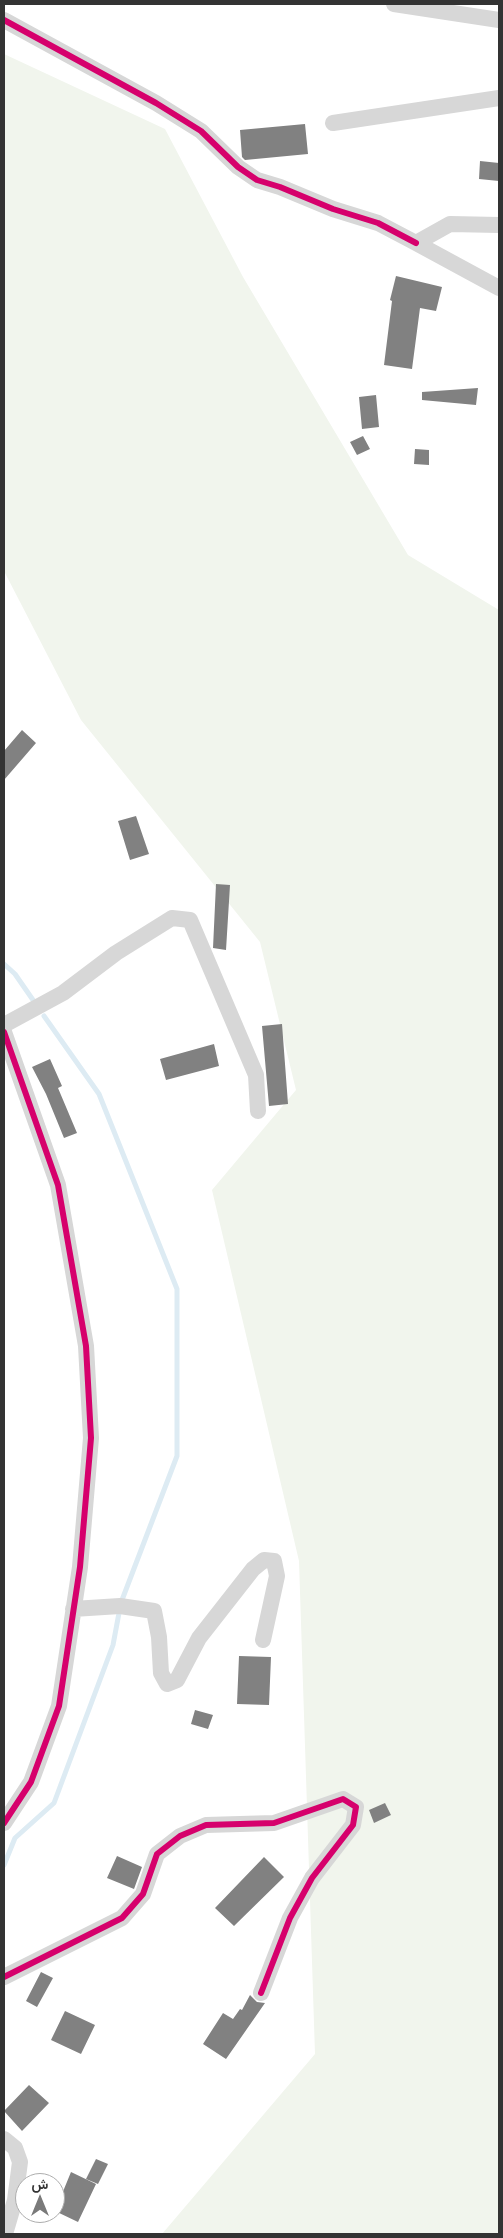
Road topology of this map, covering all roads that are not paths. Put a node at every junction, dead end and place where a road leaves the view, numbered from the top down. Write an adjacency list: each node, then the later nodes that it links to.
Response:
1 (394, 4): 3 (street)
2 (4, 20): 7 (street)
3 (499, 20)
4 (499, 98): 5 (street)
5 (332, 122)
6 (499, 226): 7 (street)
7 (416, 243): 8 (street)
8 (499, 288)
9 (4, 1025): 11 (street)
10 (4, 1032): 12 (street)
11 (258, 1111)
12 (74, 1609): 13 (street); 14 (street)
13 (263, 1640)
14 (4, 1823)
15 (4, 1977): 16 (street)
16 (260, 1993)
17 (4, 2139): 18 (street)
18 (5, 2234)

